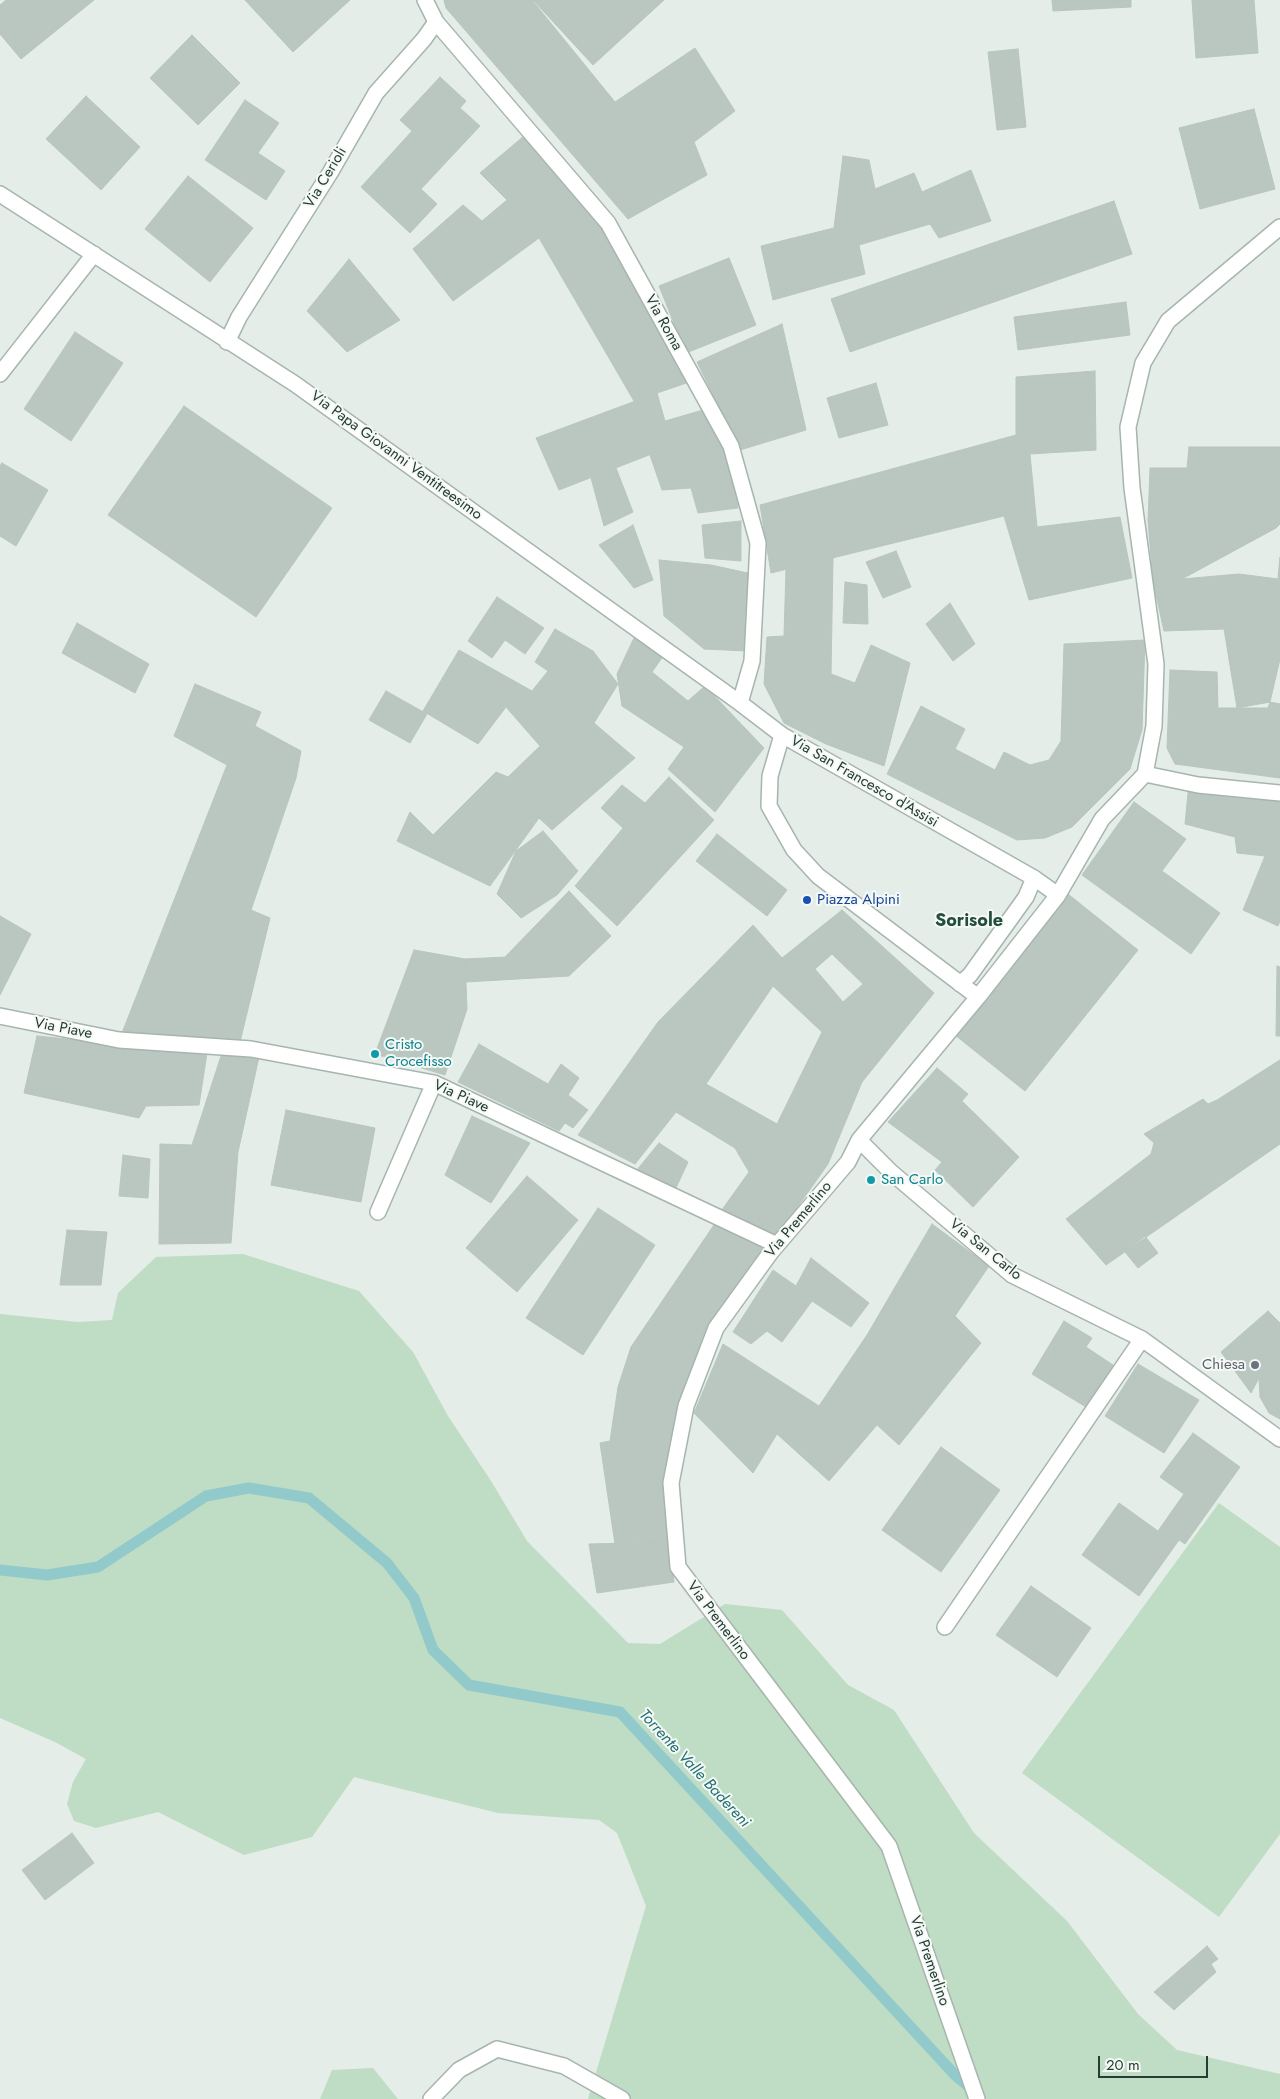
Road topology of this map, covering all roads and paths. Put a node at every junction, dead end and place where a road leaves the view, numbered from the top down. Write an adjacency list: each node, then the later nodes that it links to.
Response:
1 (426, 0): 2 (street, Via Roma)
2 (436, 22): 6 (street, Via Cerioli); 8 (street, Via Roma)
3 (0, 194): 5 (street, Via Papa Giovanni Ventitreesimo)
4 (1280, 227): 10 (street)
5 (94, 254): 6 (street, Via Papa Giovanni Ventitreesimo); 7 (street)
6 (227, 342): 8 (street, Via Papa Giovanni Ventitreesimo)
7 (0, 374)
8 (740, 703): 9 (street, Via Papa Giovanni Ventitreesimo)
9 (782, 735): 12 (street, Via San Francesco d'Assisi); 14 (street, Via San Francesco d'Assisi)
10 (1145, 774): 11 (street); 13 (street)
11 (1280, 793)
12 (1034, 878): 13 (street, Via San Francesco d'Assisi); 14 (street)
13 (1058, 895): 15 (street)
14 (960, 984): 15 (street, Via San Francesco d'Assisi)
15 (978, 997): 18 (street)
16 (0, 1016): 17 (street, Via Piave)
17 (434, 1083): 19 (street); 20 (street, Via Piave)
18 (860, 1140): 20 (street, Via Premerlino); 21 (street, Via San Carlo)
19 (378, 1212)
20 (778, 1245): 26 (street, Via Premerlino)
21 (1142, 1339): 22 (street, Via San Carlo); 23 (street)
22 (1280, 1439)
23 (945, 1627)
24 (431, 2099): 25 (street)
25 (622, 2099)
26 (977, 2099)

